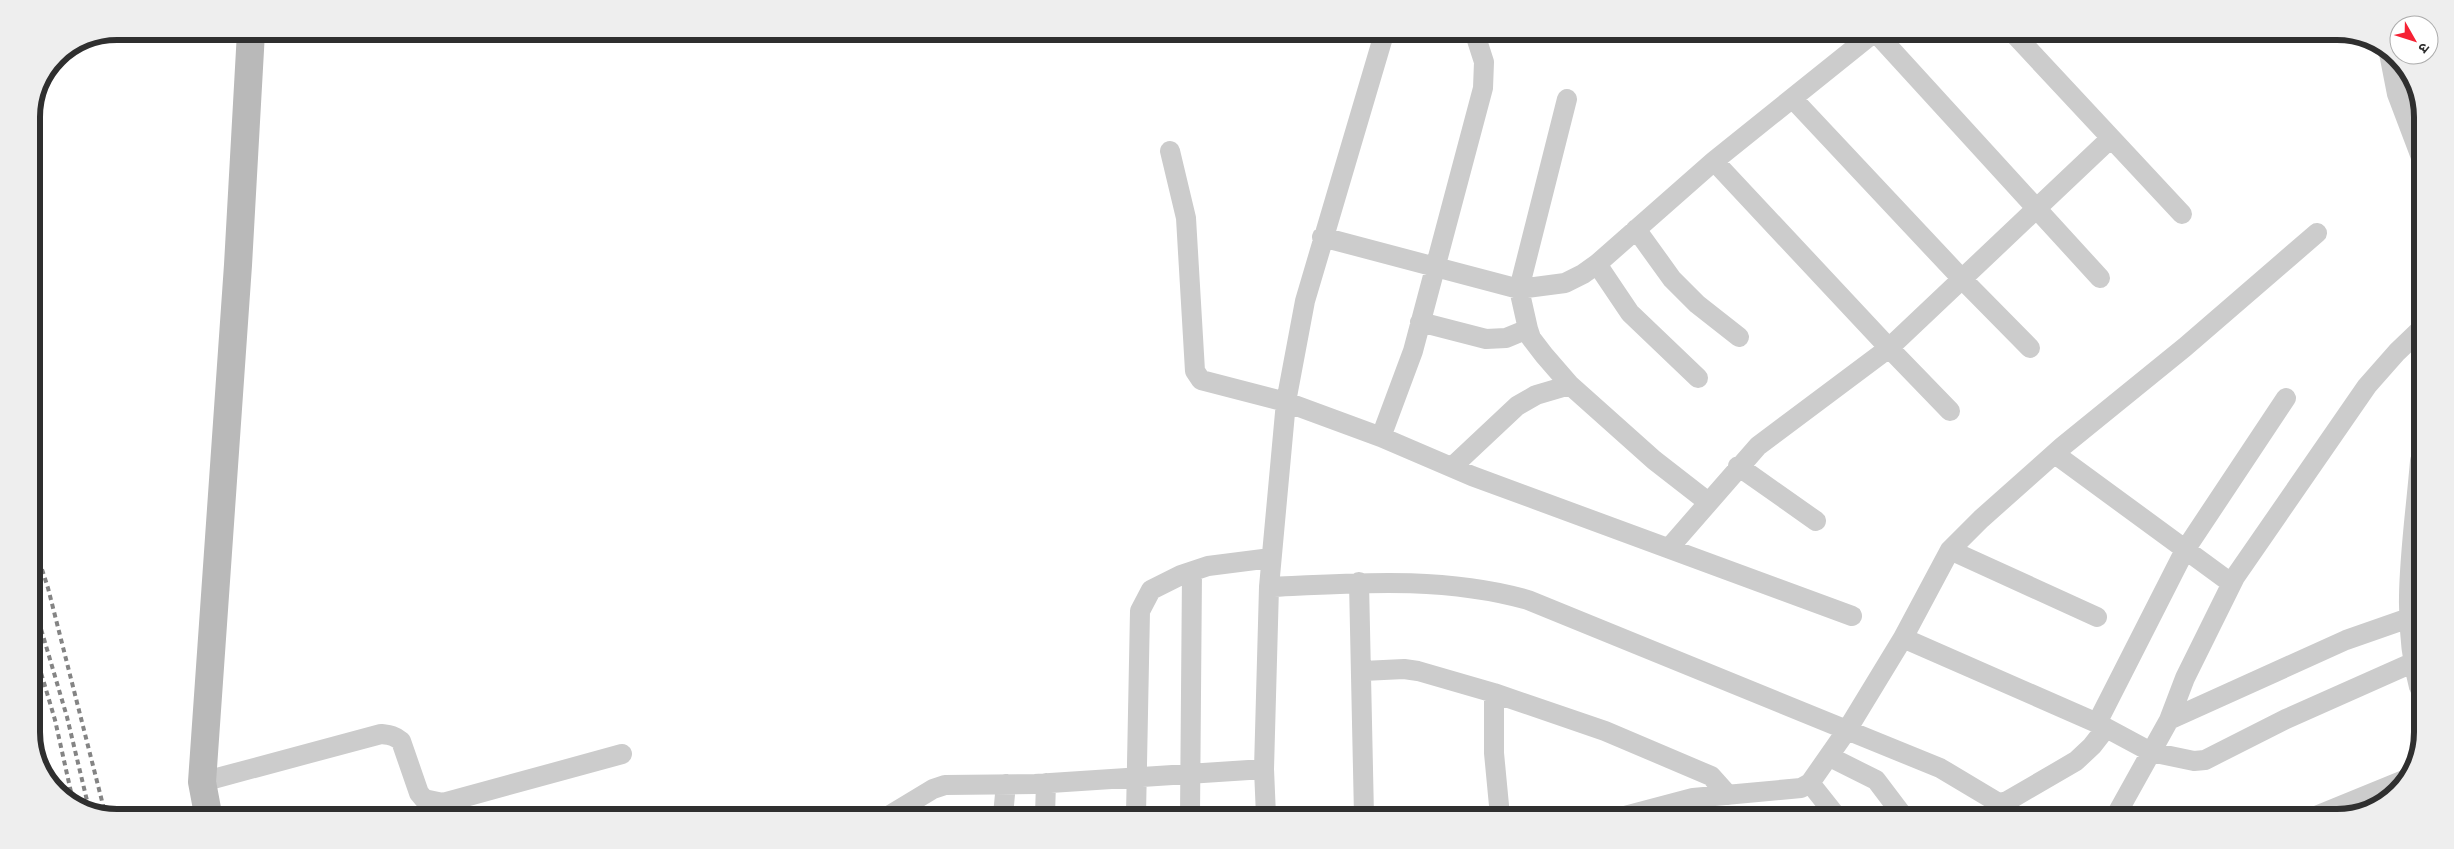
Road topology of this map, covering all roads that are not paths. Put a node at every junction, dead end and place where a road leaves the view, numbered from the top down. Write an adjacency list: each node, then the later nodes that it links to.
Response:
1 (250, 40): 67 (street)
2 (1382, 40): 18 (street)
3 (1477, 40): 20 (street)
4 (1865, 40): 8 (street)
5 (1883, 40): 14 (street)
6 (2020, 40): 10 (street)
7 (2391, 65): 11 (street)
8 (1793, 98): 13 (street); 22 (street)
9 (1567, 99): 23 (street)
10 (2111, 138): 14 (street); 15 (street)
11 (2414, 139)
12 (1170, 150): 33 (street)
13 (1714, 161): 16 (street); 28 (street)
14 (2037, 208): 21 (street); 22 (street)
15 (2182, 214)
16 (1636, 229): 19 (street); 27 (street)
17 (2317, 233): 36 (street)
18 (1322, 237): 20 (street); 33 (street)
19 (1597, 264): 23 (street); 30 (street)
20 (1436, 267): 23 (street); 24 (street)
21 (2100, 278)
22 (1962, 279): 28 (street); 29 (street)
23 (1519, 289): 25 (street)
24 (1420, 322): 25 (street); 35 (street)
25 (1528, 329): 31 (street)
26 (2414, 336): 48 (street)
27 (1739, 337)
28 (1889, 348): 34 (street); 37 (street)
29 (2030, 348)
30 (1698, 378)
31 (1570, 385): 38 (street); 39 (street)
32 (2286, 398): 44 (street)
33 (1286, 402): 35 (street); 45 (street)
34 (1950, 411)
35 (1381, 436): 38 (street)
36 (2055, 454): 43 (street); 44 (street)
37 (1738, 466): 39 (street); 40 (street)
38 (1452, 467): 42 (street)
39 (1708, 502): 42 (street)
40 (1816, 521)
41 (2414, 525): 52 (street)
42 (1669, 548): 50 (street)
43 (1950, 550): 51 (street); 53 (street)
44 (2184, 550): 48 (street); 59 (street)
45 (1271, 558): 46 (street); 49 (street)
46 (1192, 572): 65 (street); 66 (street)
47 (1359, 582): 49 (street); 56 (street); 60 (street)
48 (2231, 583): 58 (street)
49 (1269, 587): 64 (street)
50 (1852, 616)
51 (2097, 617)
52 (2409, 618): 54 (street); 58 (street)
53 (1903, 638): 59 (street); 60 (street)
54 (2412, 663): 55 (street); 61 (street)
55 (2414, 670)
56 (1362, 671): 57 (street); 80 (street)
57 (1494, 692): 72 (street); 81 (street)
58 (2169, 720): 61 (street)
59 (2102, 726): 60 (street); 61 (street)
60 (1847, 730): 63 (street)
61 (2151, 752): 85 (street)
62 (622, 754): 67 (street)
63 (1830, 756): 69 (street); 84 (street)
64 (1264, 769): 65 (street); 79 (street)
65 (1190, 773): 66 (street); 78 (street)
66 (1135, 777): 68 (street); 77 (street)
67 (202, 782): 73 (street)
68 (1046, 783): 70 (street); 76 (street)
69 (1810, 783): 72 (street); 83 (street)
70 (1006, 784): 74 (street); 75 (street)
71 (2393, 784): 86 (street)
72 (1728, 795): 82 (street)
73 (207, 809)
74 (900, 809)
75 (1004, 809)
76 (1045, 809)
77 (1136, 809)
78 (1190, 809)
79 (1266, 809)
80 (1364, 809)
81 (1499, 809)
82 (1662, 809)
83 (1831, 809)
84 (1898, 809)
85 (2121, 809)
86 (2333, 809)

